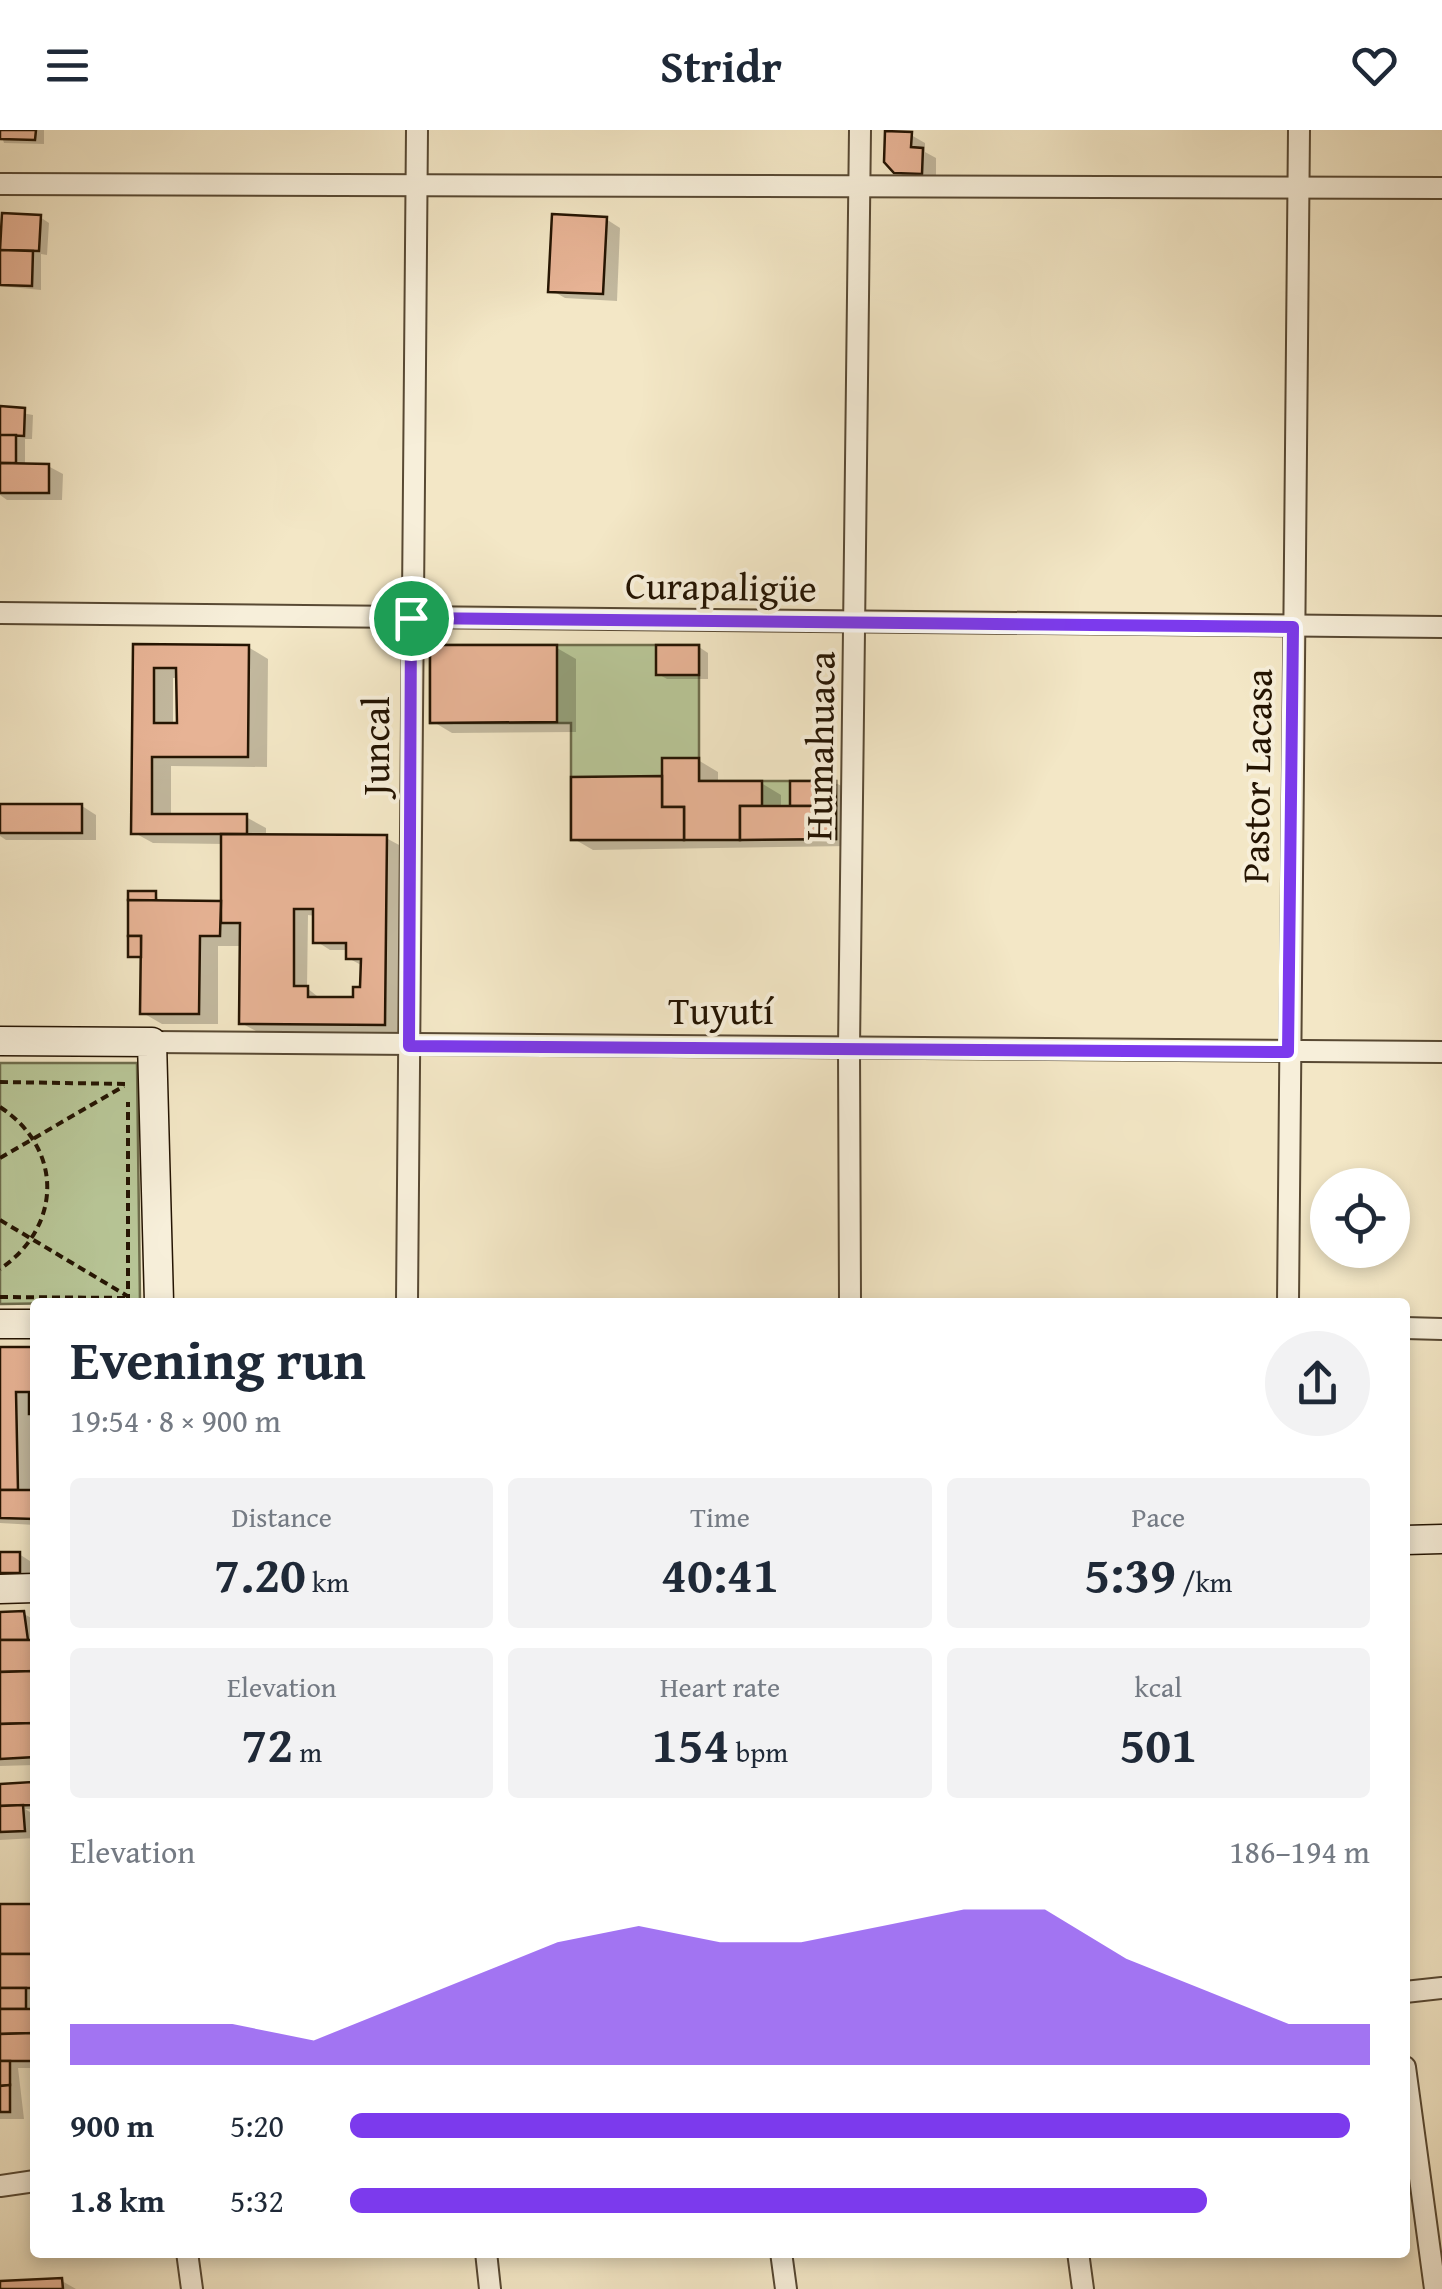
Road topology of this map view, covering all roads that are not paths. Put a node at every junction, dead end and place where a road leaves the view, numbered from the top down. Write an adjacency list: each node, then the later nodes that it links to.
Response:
1 (417, 130): 5 (street, Juncal)
2 (860, 130): 6 (street, Humahuaca)
3 (1299, 130): 7 (street, Pastor Lacasa)
4 (0, 184): 5 (street)
5 (417, 185): 6 (street); 10 (street, Juncal)
6 (860, 185): 7 (street); 11 (street, Humahuaca)
7 (1300, 188): 8 (street); 13 (street, Pastor Lacasa)
8 (1442, 188)
9 (0, 614): 10 (street, Curapaligüe)
10 (411, 618): 11 (street, Curapaligüe); 16 (street, Juncal)
11 (856, 622): 13 (street, Curapaligüe); 17 (street, Humahuaca)
12 (1442, 626): 13 (street, Curapaligüe)
13 (1293, 627): 18 (street, Pastor Lacasa)
14 (0, 1040): 15 (street, Tuyutí)
15 (140, 1042): 16 (street, Tuyutí); 20 (street)
16 (409, 1046): 17 (street, Tuyutí); 21 (street, Juncal)
17 (849, 1048): 18 (street, Tuyutí); 22 (street, Humahuaca)
18 (1288, 1052): 19 (street, Tuyutí); 23 (street, Pastor Lacasa)
19 (1442, 1052)
20 (159, 1298)
21 (407, 1298)
22 (850, 1298)
23 (1288, 1298)
24 (0, 1324): 25 (street)
25 (30, 1324)
26 (1410, 1328): 27 (street)
27 (1442, 1329)
28 (1442, 1539): 29 (street)
29 (1410, 1540)
30 (30, 1588): 31 (street)
31 (0, 1590)
32 (1442, 1988): 33 (street)
33 (1410, 1991)
34 (1410, 2104): 45 (street)
35 (30, 2182): 36 (street)
36 (0, 2186)
37 (188, 2258): 41 (street)
38 (487, 2258): 42 (street)
39 (782, 2258): 43 (street)
40 (1079, 2258): 44 (street)
41 (192, 2289)
42 (490, 2289)
43 (786, 2289)
44 (1083, 2289)
45 (1435, 2289)

